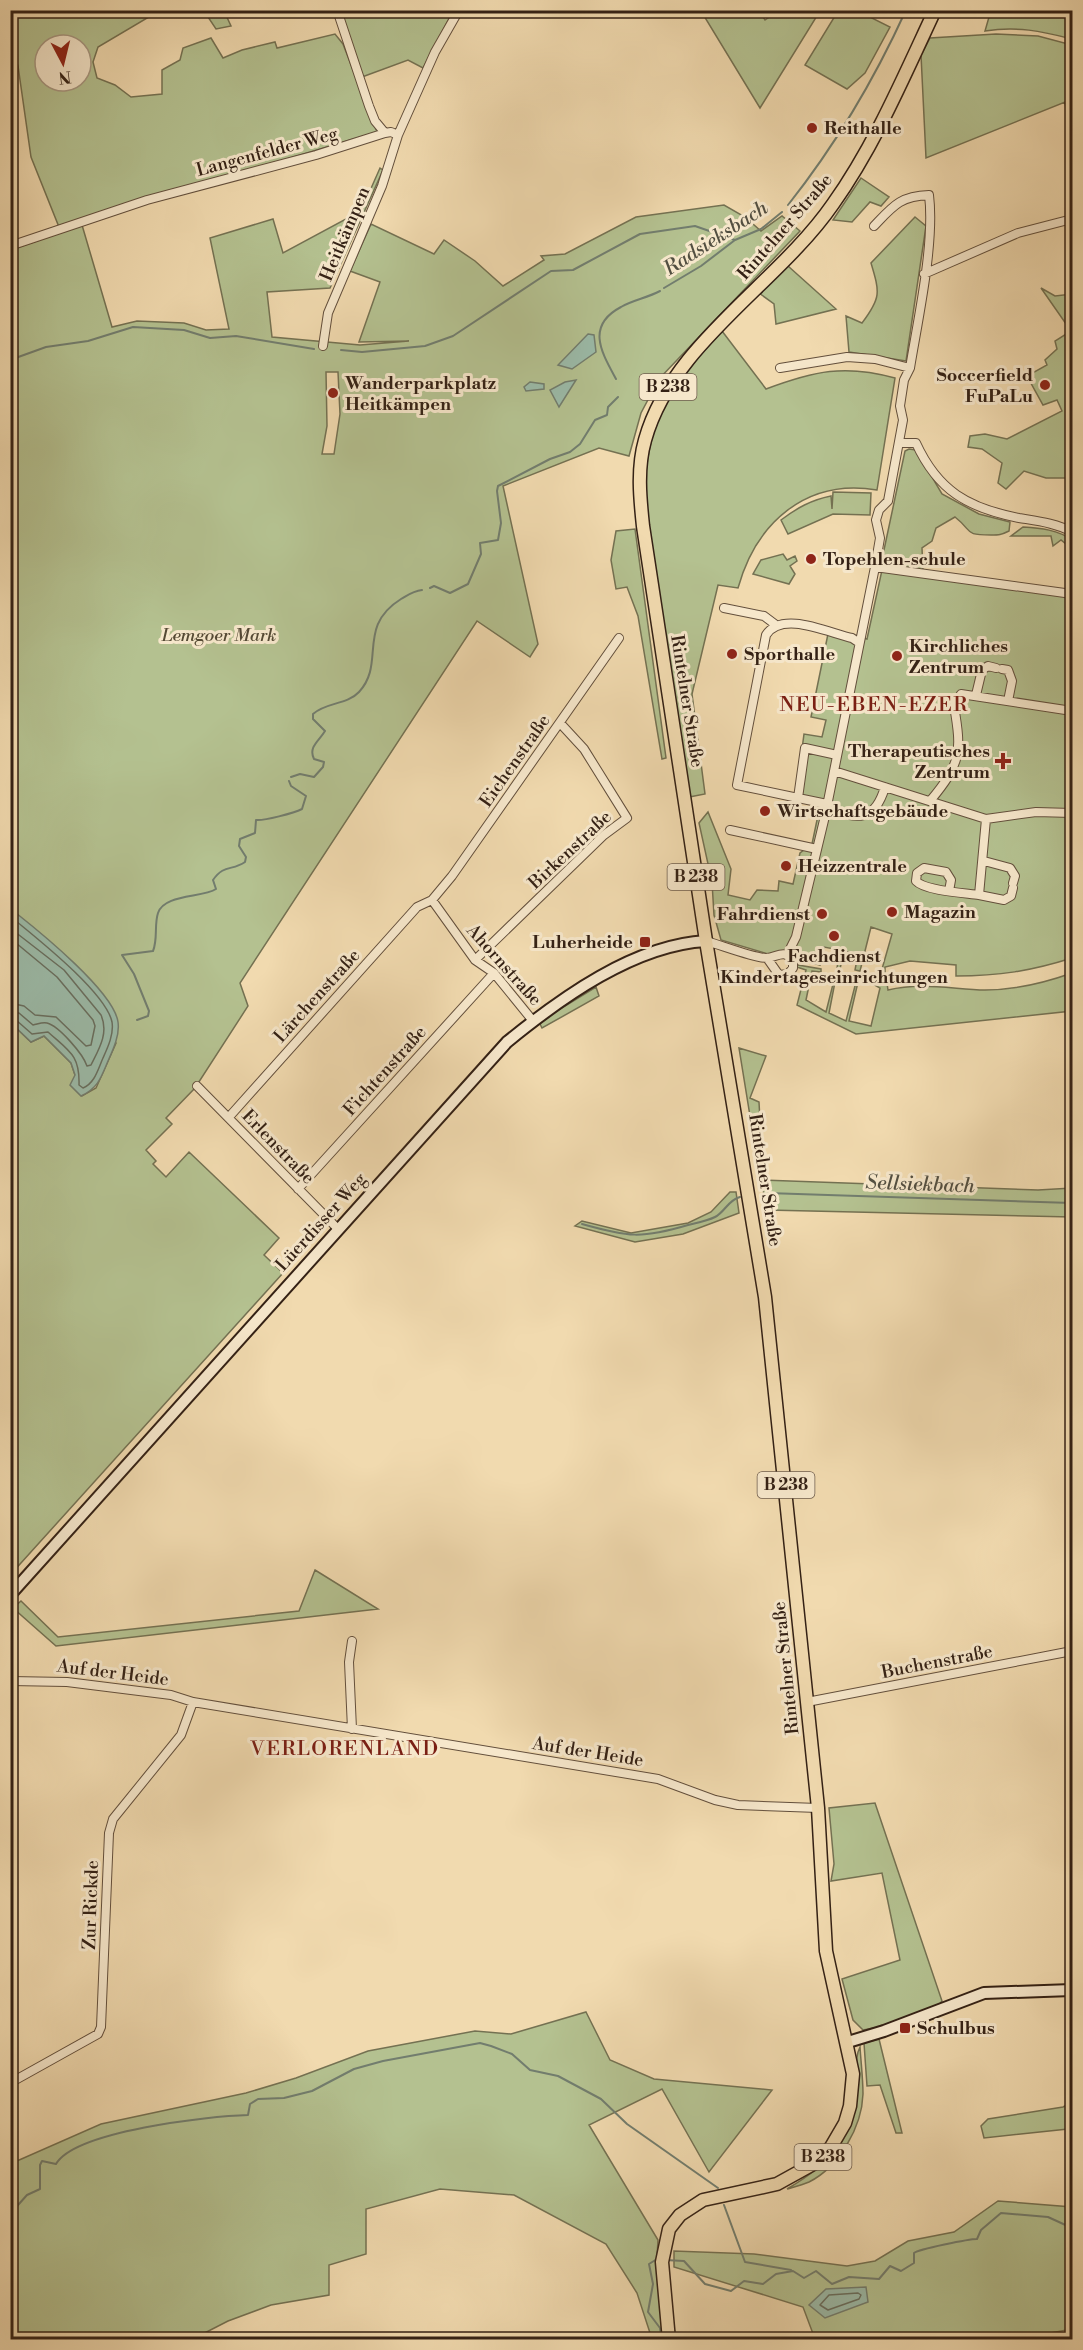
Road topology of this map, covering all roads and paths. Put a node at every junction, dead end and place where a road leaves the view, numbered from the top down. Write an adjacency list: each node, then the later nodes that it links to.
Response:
1 (337, 10): 4 (street)
2 (459, 10): 5 (street)
3 (935, 10): 39 (main road, Rintelner Straße / B 238)
4 (385, 133): 5 (street, Langenfelder Weg); 8 (street, Langenfelder Weg)
5 (398, 135): 10 (street, Heitkämpen)
6 (1072, 219): 9 (street)
7 (874, 226): 9 (street)
8 (10, 246)
9 (924, 274): 12 (street)
10 (323, 346)
11 (780, 368): 12 (street)
12 (910, 368): 13 (street)
13 (899, 443): 14 (street); 15 (street)
14 (1072, 532)
15 (875, 567): 16 (street); 20 (street)
16 (1072, 594)
17 (724, 608): 18 (street)
18 (776, 625): 20 (street); 28 (street)
19 (619, 638): 24 (street, Eichenstraße)
20 (858, 642): 25 (street)
21 (976, 695): 22 (street); 22 (street); 29 (street)
22 (1008, 701): 23 (street)
23 (1072, 711)
24 (560, 723): 38 (street, Eichenstraße); 42 (street, Birkenstraße)
25 (837, 755): 26 (street); 28 (street)
26 (834, 771): 27 (street); 30 (street)
27 (885, 787): 29 (street); 30 (street)
28 (798, 798): 30 (street)
29 (930, 801): 32 (street)
30 (827, 807): 34 (street)
31 (1072, 813): 32 (street)
32 (986, 819): 35 (street)
33 (730, 830): 34 (street)
34 (817, 849): 40 (street)
35 (984, 861): 37 (street); 37 (street)
36 (949, 891): 36 (street); 37 (street)
37 (979, 896)
38 (432, 900): 42 (street, Ahornstraße); 46 (street, Lärchenstraße)
39 (706, 941): 41 (street); 44 (main road, Lüerdisser Weg); 54 (main road, Rintelner Straße / B 238)
40 (787, 955): 41 (street); 41 (street)
41 (767, 958)
42 (475, 960): 43 (street, Ahornstraße)
43 (494, 973): 44 (street, Ahornstraße); 47 (street, Fichtenstraße)
44 (533, 1021): 48 (main road, Lüerdisser Weg)
45 (197, 1086): 46 (street, Erlenstraße)
46 (229, 1117): 47 (street, Erlenstraße)
47 (298, 1189): 48 (street, Erlenstraße)
48 (338, 1228): 49 (main road, Lüerdisser Weg)
49 (10, 1595)
50 (352, 1641): 55 (street)
51 (1072, 1651): 54 (street, Buchenstraße)
52 (10, 1681): 53 (street, Auf der Heide)
53 (193, 1702): 55 (street, Auf der Heide); 59 (street, Zur Rickde)
54 (807, 1702): 56 (main road, Rintelner Straße / B 238)
55 (352, 1729): 56 (street, Auf der Heide)
56 (818, 1808): 58 (main road, Rintelner Straße / B 238)
57 (1072, 1990): 58 (main road)
58 (848, 2042): 60 (main road, Rintelner Straße / B 238)
59 (10, 2083)
60 (669, 2340)

